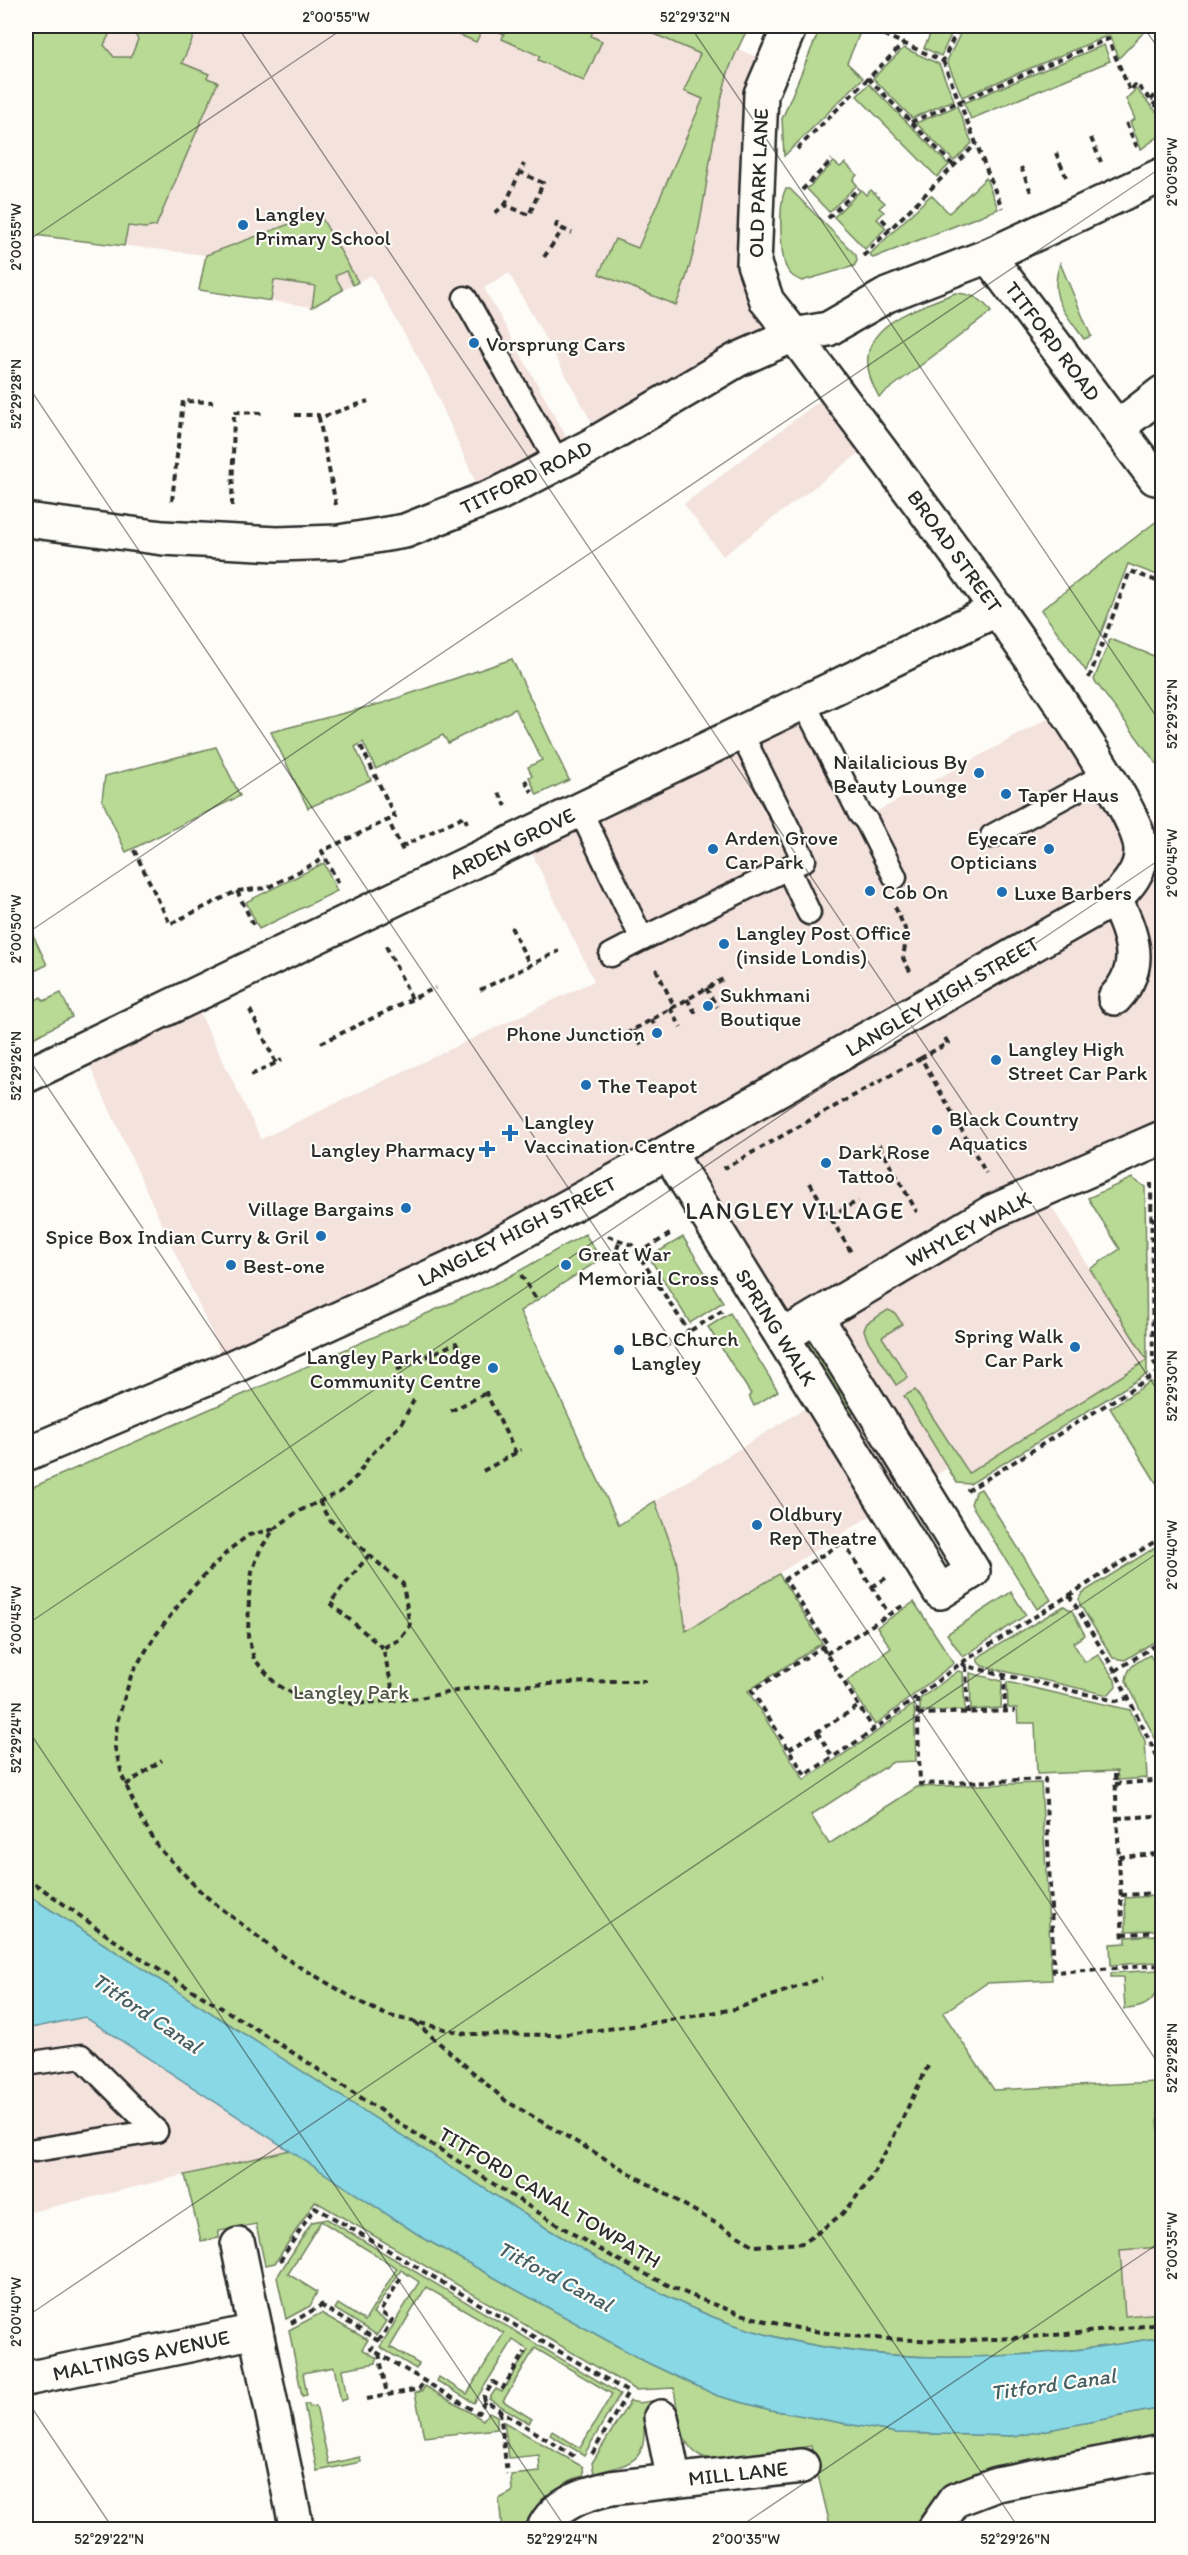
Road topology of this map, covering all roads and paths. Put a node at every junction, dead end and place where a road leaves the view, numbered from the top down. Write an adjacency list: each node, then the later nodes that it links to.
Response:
1 (790, 26): 42 (street, OLD PARK LANE)
2 (864, 26): 4 (path)
3 (959, 26): 5 (path)
4 (904, 43): 5 (path); 6 (path)
5 (943, 61): 9 (path)
6 (868, 78): 11 (path); 16 (path)
7 (1162, 88): 8 (path)
8 (1151, 100): 9 (path); 10 (path)
9 (959, 101): 11 (path); 14 (path)
10 (1162, 112)
11 (911, 122): 21 (path)
12 (1126, 123): 15 (path)
13 (1091, 138): 20 (path)
14 (976, 144): 21 (path); 31 (path)
15 (1137, 149)
16 (794, 151)
17 (1056, 153): 25 (path)
18 (832, 160): 27 (path)
19 (524, 164): 23 (path)
20 (1102, 164)
21 (954, 166): 36 (path)
22 (1022, 167): 28 (path)
23 (520, 172): 29 (path); 29 (path)
24 (1162, 175): 38 (street, TITFORD ROAD)
25 (1066, 179)
26 (859, 188): 32 (path)
27 (802, 190)
28 (1035, 201)
29 (506, 205): 30 (path)
30 (495, 213)
31 (1004, 213)
32 (828, 218)
33 (882, 219): 36 (path)
34 (558, 222): 35 (path)
35 (563, 229): 37 (path); 40 (path)
36 (891, 229): 39 (path)
37 (573, 233)
38 (988, 255): 42 (street, TITFORD ROAD); 49 (street, TITFORD ROAD)
39 (863, 256)
40 (543, 257)
41 (465, 298): 50 (lane)
42 (794, 334): 50 (street, TITFORD ROAD); 57 (street, BROAD STREET)
43 (1162, 393): 49 (street)
44 (368, 401): 48 (path)
45 (213, 402): 52 (path)
46 (263, 413): 54 (path)
47 (295, 415): 48 (path)
48 (319, 418): 53 (path)
49 (1117, 428): 51 (street, TITFORD ROAD)
50 (558, 463): 55 (street, TITFORD ROAD)
51 (1155, 478)
52 (172, 505)
53 (337, 509)
54 (231, 514)
55 (26, 520)
56 (1162, 583): 58 (path)
57 (998, 609): 59 (street, ARDEN GROVE); 62 (street, BROAD STREET)
58 (1087, 682)
59 (804, 703): 60 (street, ARDEN GROVE); 72 (lane)
60 (741, 733): 63 (street, ARDEN GROVE); 71 (lane)
61 (361, 746): 64 (path)
62 (1106, 774): 66 (lane); 75 (street, BROAD STREET)
63 (580, 810): 79 (lane); 108 (street, ARDEN GROVE)
64 (388, 820): 67 (path); 70 (path)
65 (468, 826): 67 (path)
66 (992, 836)
67 (401, 847): 69 (path)
68 (134, 850): 74 (path)
69 (405, 857)
70 (325, 858): 73 (path); 74 (path)
71 (788, 868): 76 (lane); 79 (lane)
72 (895, 877)
73 (340, 888)
74 (237, 891): 78 (path)
75 (1115, 898): 89 (street); 111 (street, LANGLEY HIGH STREET)
76 (809, 913)
77 (511, 927): 83 (path)
78 (256, 929)
79 (642, 939): 82 (lane)
80 (386, 945): 90 (path)
81 (559, 951): 83 (path)
82 (611, 955)
83 (530, 965): 88 (path)
84 (655, 967): 93 (path)
85 (723, 978): 87 (path)
86 (435, 988): 90 (path)
87 (706, 988): 91 (path); 94 (path)
88 (480, 990)
89 (1115, 998)
90 (412, 999): 102 (path)
91 (687, 999): 93 (path); 95 (path)
92 (246, 1001): 106 (path)
93 (672, 1007): 96 (path); 97 (path)
94 (717, 1007)
95 (698, 1017)
96 (651, 1019): 98 (path); 101 (path)
97 (681, 1027)
98 (633, 1029): 99 (path); 103 (path)
99 (626, 1034)
100 (944, 1035): 104 (path)
101 (662, 1037)
102 (321, 1043)
103 (643, 1048)
104 (921, 1058): 113 (path); 114 (path)
105 (282, 1060): 106 (path)
106 (276, 1063): 107 (path)
107 (251, 1075)
108 (26, 1076)
109 (1162, 1138): 130 (street, WHYLEY WALK)
110 (879, 1145): 117 (path)
111 (668, 1152): 132 (street, SPRING WALK); 141 (street, LANGLEY HIGH STREET)
112 (1150, 1174): 118 (path)
113 (712, 1175)
114 (991, 1182)
115 (810, 1183): 119 (path)
116 (858, 1201): 119 (path)
117 (918, 1214)
118 (1151, 1215): 121 (path); 136 (path)
119 (830, 1217): 126 (path)
120 (682, 1226): 125 (path)
121 (1162, 1233)
122 (608, 1236): 123 (path)
123 (620, 1240): 124 (path); 125 (path)
124 (617, 1249)
125 (638, 1254): 131 (path)
126 (854, 1257)
127 (519, 1272): 128 (path)
128 (537, 1300)
129 (731, 1305): 131 (path)
130 (816, 1317): 132 (street, WHYLEY WALK); 140 (street, SPRING WALK)
131 (689, 1332): 133 (path)
132 (783, 1337): 142 (street, SPRING WALK)
133 (664, 1347)
134 (461, 1348): 135 (path)
135 (398, 1370)
136 (1159, 1372): 137 (path); 144 (path)
137 (1162, 1378)
138 (414, 1400): 145 (path)
139 (451, 1410): 143 (path)
140 (899, 1450): 142 (street); 142 (street, SPRING WALK)
141 (26, 1454)
142 (865, 1471)
143 (483, 1472)
144 (959, 1496)
145 (319, 1501): 146 (path); 150 (path)
146 (274, 1529): 165 (path); 180 (path)
147 (862, 1530): 149 (path)
148 (1162, 1537): 151 (path)
149 (843, 1542): 153 (path); 155 (path)
150 (369, 1555): 156 (path); 156 (path)
151 (1069, 1595): 158 (path); 160 (path)
152 (908, 1602): 153 (path)
153 (889, 1614): 157 (path)
154 (1162, 1641): 160 (path)
155 (822, 1647): 157 (path); 173 (path)
156 (383, 1648): 165 (path)
157 (826, 1654): 166 (path)
158 (961, 1663): 159 (path); 163 (path)
159 (966, 1666): 161 (path); 169 (path)
160 (1115, 1671): 164 (path)
161 (1004, 1674): 164 (path); 167 (path)
162 (646, 1681): 165 (path)
163 (917, 1697): 170 (path); 171 (path)
164 (1128, 1698): 176 (path)
165 (395, 1700)
166 (858, 1706): 171 (path); 172 (path)
167 (1005, 1711): 168 (path); 169 (path)
168 (1015, 1711)
169 (968, 1713): 170 (path)
170 (918, 1714): 191 (path)
171 (874, 1730): 174 (path)
172 (817, 1732): 173 (path); 174 (path)
173 (789, 1749): 174 (path)
174 (833, 1758)
175 (162, 1760): 180 (path)
176 (1162, 1766)
177 (1114, 1774): 179 (path)
178 (1153, 1781): 179 (path)
179 (1115, 1784): 182 (path)
180 (126, 1785): 193 (path)
181 (1155, 1816): 182 (path)
182 (1117, 1818): 184 (path)
183 (1157, 1854): 184 (path)
184 (1119, 1857): 187 (path)
185 (26, 1878): 200 (path, TITFORD CANAL TOWPATH)
186 (1159, 1893): 187 (path)
187 (1121, 1895): 189 (path)
188 (1161, 1932): 189 (path)
189 (1123, 1934): 190 (path)
190 (1123, 1942)
191 (1162, 1965)
192 (822, 1978): 193 (path)
193 (412, 2020): 195 (path)
194 (26, 2064): 196 (lane)
195 (928, 2066)
196 (35, 2150)
197 (238, 2245): 201 (street, MALTINGS AVENUE)
198 (278, 2264): 210 (path)
199 (402, 2276): 202 (path)
200 (1162, 2324)
201 (269, 2329): 202 (path); 205 (street, MALTINGS AVENUE); 216 (street, MALTINGS AVENUE)
202 (377, 2340): 204 (path)
203 (525, 2352): 209 (path)
204 (379, 2353): 206 (path); 207 (path)
205 (26, 2379)
206 (424, 2380): 207 (path); 209 (path)
207 (387, 2395): 208 (path)
208 (366, 2399)
209 (485, 2401): 210 (path)
210 (500, 2411): 214 (path)
211 (661, 2417): 215 (street, MILL LANE)
212 (1162, 2452): 218 (street)
213 (802, 2466): 215 (street, MILL LANE)
214 (507, 2474)
215 (674, 2481): 217 (street, MILL LANE)
216 (297, 2529)
217 (543, 2529)
218 (934, 2529)

